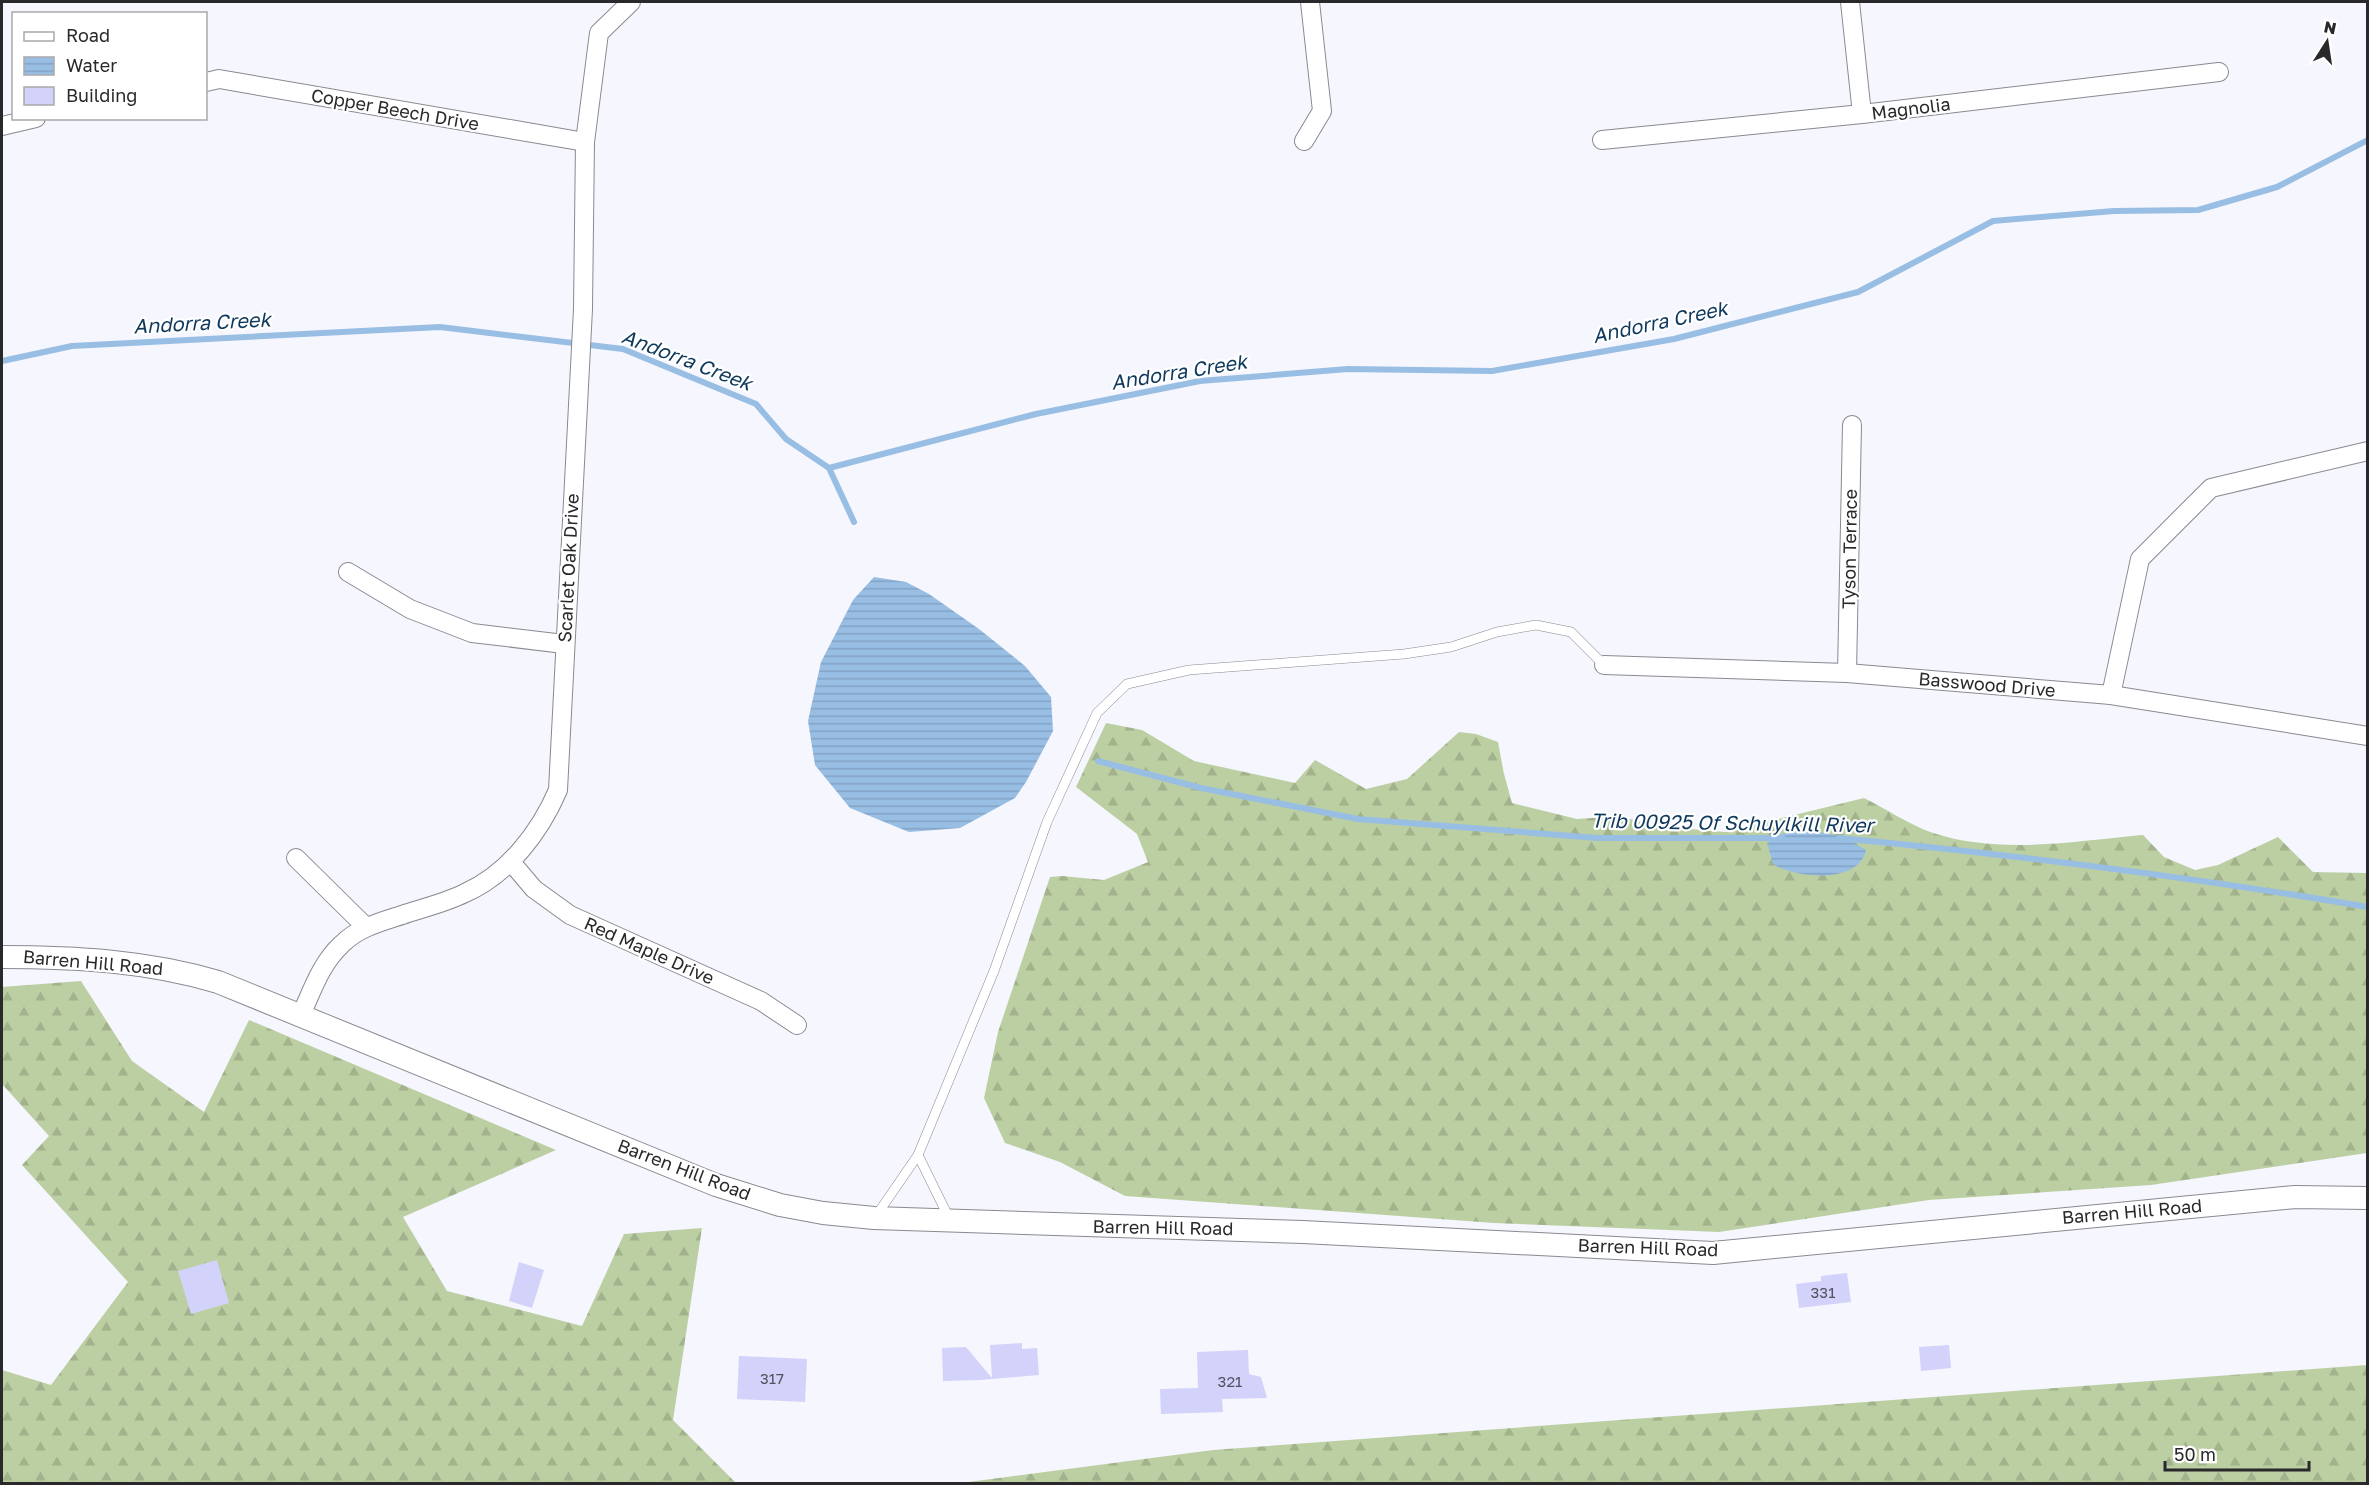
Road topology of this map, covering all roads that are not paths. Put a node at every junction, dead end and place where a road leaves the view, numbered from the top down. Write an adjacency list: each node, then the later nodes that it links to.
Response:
1 (631, 2): 11 (street, Scarlet Oak Drive)
2 (1310, 2): 10 (street)
3 (1850, 2): 6 (street)
4 (2219, 72): 6 (street, Magnolia)
5 (207, 82): 11 (street, Copper Beech Drive)
6 (1862, 114): 9 (street, Magnolia)
7 (28, 120): 8 (street)
8 (2, 126)
9 (1602, 140)
10 (1304, 141)
11 (585, 142): 15 (street, Scarlet Oak Drive)
12 (1852, 424): 17 (street, Tyson Terrace)
13 (2367, 451): 18 (street)
14 (348, 572): 15 (street)
15 (564, 644): 21 (street, Scarlet Oak Drive)
16 (1604, 665): 17 (street, Basswood Drive); 26 (lane)
17 (1847, 674): 18 (street, Basswood Drive)
18 (2111, 695): 19 (street, Basswood Drive)
19 (2367, 736)
20 (296, 858): 22 (street)
21 (511, 862): 22 (street, Scarlet Oak Drive); 25 (street, Red Maple Drive)
22 (366, 927): 24 (street, Scarlet Oak Drive)
23 (2, 957): 24 (street, Barren Hill Road)
24 (301, 1015): 28 (street, Barren Hill Road)
25 (797, 1025)
26 (918, 1155): 28 (lane); 29 (lane)
27 (2367, 1198): 29 (street, Barren Hill Road)
28 (874, 1218): 29 (street, Barren Hill Road)
29 (951, 1222)

